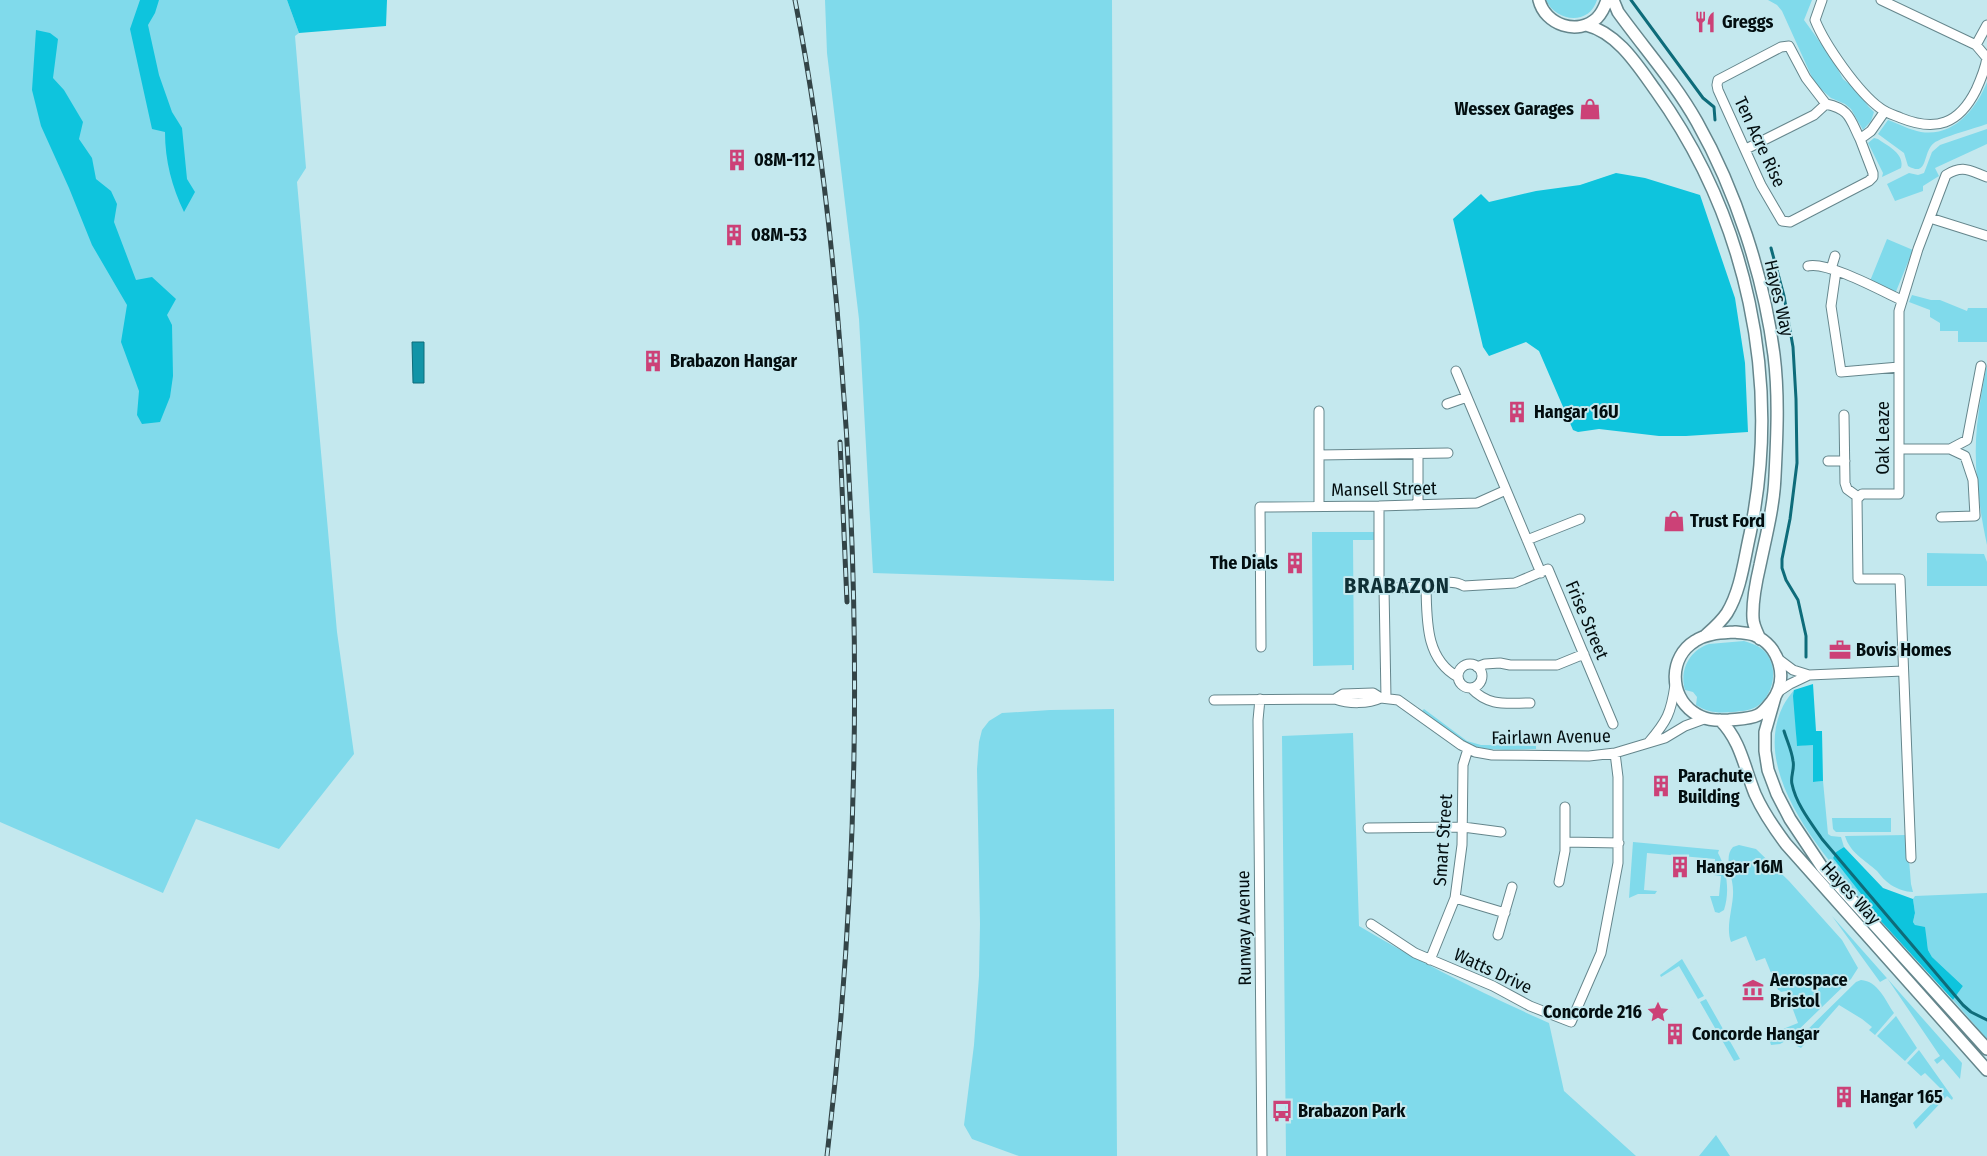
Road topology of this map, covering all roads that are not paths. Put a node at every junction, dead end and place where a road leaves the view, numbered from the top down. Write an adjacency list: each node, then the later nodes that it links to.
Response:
1 (1539, 0): 6 (street)
2 (1607, 0): 6 (street)
3 (1612, 0): 46 (street, Hayes Way)
4 (1822, 0): 10 (street)
5 (1881, 0): 8 (street)
6 (1586, 25): 45 (street, Hayes Way)
7 (1987, 25): 8 (street)
8 (1976, 45): 10 (street)
9 (1826, 104): 11 (street); 12 (street); 12 (street, Ten Acre Rise)
10 (1884, 111): 11 (street)
11 (1860, 139): 12 (street, Ten Acre Rise)
12 (1746, 149)
13 (1987, 177): 14 (street, Oak Leaze)
14 (1930, 218): 15 (street); 19 (street, Oak Leaze)
15 (1987, 236)
16 (1835, 256): 18 (street)
17 (1808, 266): 18 (street)
18 (1834, 270): 19 (street); 21 (street)
19 (1901, 300): 21 (street, Oak Leaze)
20 (1981, 366): 28 (street)
21 (1899, 367): 27 (street, Oak Leaze)
22 (1456, 371): 23 (street, Frise Street)
23 (1467, 397): 24 (street); 34 (street, Frise Street)
24 (1447, 404)
25 (1319, 410): 31 (street)
26 (1844, 415): 33 (street)
27 (1899, 449): 28 (street); 35 (street, Oak Leaze)
28 (1950, 450): 39 (street)
29 (1448, 453): 30 (street)
30 (1418, 454): 31 (street); 36 (street)
31 (1319, 455): 37 (street)
32 (1828, 461): 33 (street)
33 (1844, 461): 35 (street)
34 (1506, 490): 36 (street, Mansell Street); 41 (street, Frise Street)
35 (1858, 497): 51 (street, Oak Leaze)
36 (1418, 505): 38 (street, Mansell Street)
37 (1319, 506): 38 (street, Mansell Street); 47 (street, Mansell Street)
38 (1378, 506): 44 (street)
39 (1941, 517)
40 (1580, 519): 41 (street)
41 (1527, 540): 42 (street, Frise Street)
42 (1541, 573): 43 (street); 48 (street, Frise Street)
43 (1426, 587): 44 (street); 53 (street)
44 (1384, 588): 57 (street)
45 (1706, 635): 46 (street); 54 (street)
46 (1760, 639): 49 (street)
47 (1261, 647)
48 (1584, 654): 50 (street); 63 (street, Frise Street)
49 (1777, 658): 52 (street); 56 (street)
50 (1477, 667): 53 (street); 55 (street)
51 (1903, 672): 52 (street); 73 (street, Oak Leaze)
52 (1809, 676): 56 (street)
53 (1458, 677): 55 (street)
54 (1675, 682): 61 (street); 64 (street)
55 (1471, 688): 60 (street)
56 (1777, 694): 62 (street); 81 (street, Hayes Way)
57 (1383, 698): 58 (street); 65 (street, Fairlawn Avenue)
58 (1260, 699): 59 (street); 83 (street, Runway Avenue)
59 (1214, 700)
60 (1530, 703)
61 (1704, 719): 62 (street); 64 (street, Fairlawn Avenue)
62 (1720, 720): 82 (street, Hayes Way)
63 (1613, 724)
64 (1647, 744): 66 (street, Fairlawn Avenue)
65 (1468, 749): 66 (street, Fairlawn Avenue); 68 (street, Smart Street)
66 (1616, 753): 72 (street)
67 (1566, 807): 71 (street)
68 (1463, 827): 69 (street); 70 (street); 76 (street, Smart Street)
69 (1368, 828)
70 (1501, 832)
71 (1566, 842): 72 (street); 74 (street)
72 (1619, 843): 80 (street, Watts Drive)
73 (1911, 858)
74 (1559, 882)
75 (1512, 887): 77 (street)
76 (1455, 898): 77 (street); 80 (street, Smart Street)
77 (1505, 913): 79 (street)
78 (1371, 924): 80 (street, Watts Drive)
79 (1498, 935)
80 (1430, 960)
81 (1987, 1049)
82 (1987, 1070)
83 (1262, 1156)

